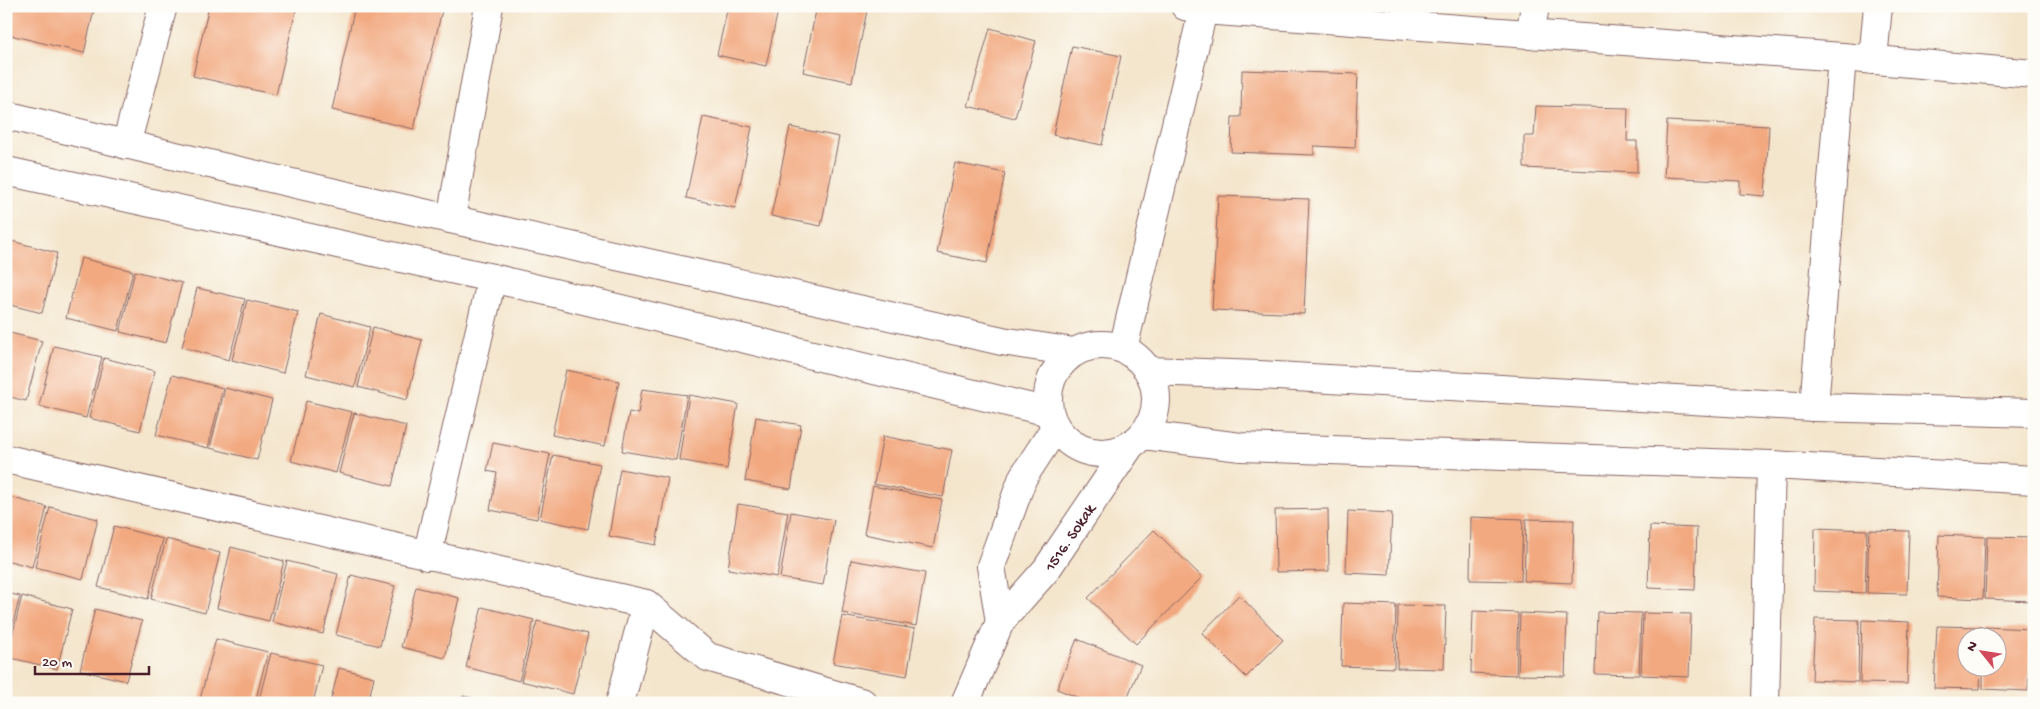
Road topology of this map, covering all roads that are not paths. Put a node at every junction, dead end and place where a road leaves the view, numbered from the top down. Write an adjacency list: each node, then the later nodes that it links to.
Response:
1 (163, 6): 11 (street)
2 (489, 6): 13 (street)
3 (1535, 6): 6 (street)
4 (1878, 6): 8 (street)
5 (1198, 8): 6 (street); 15 (street)
6 (1530, 35): 7 (street)
7 (1842, 57): 8 (street); 18 (street)
8 (1874, 60): 9 (street)
9 (2034, 74)
10 (6, 115): 11 (street)
11 (126, 145): 13 (street)
12 (6, 171): 14 (street)
13 (451, 219): 16 (street)
14 (492, 278): 20 (street); 25 (street)
15 (1124, 348): 16 (street); 17 (street)
16 (1074, 352): 20 (street)
17 (1149, 371): 18 (street); 21 (street)
18 (1814, 406): 19 (street)
19 (2034, 414)
20 (1052, 420): 21 (street); 27 (street)
21 (1137, 440): 23 (street); 27 (street, 1516. Sokak)
22 (6, 459): 25 (street)
23 (1771, 465): 24 (street); 31 (street)
24 (2034, 480)
25 (427, 556): 26 (street)
26 (646, 604): 28 (street); 29 (street)
27 (1000, 622): 30 (street, 1516. Sokak)
28 (620, 703)
29 (863, 703)
30 (965, 703)
31 (1765, 703)

